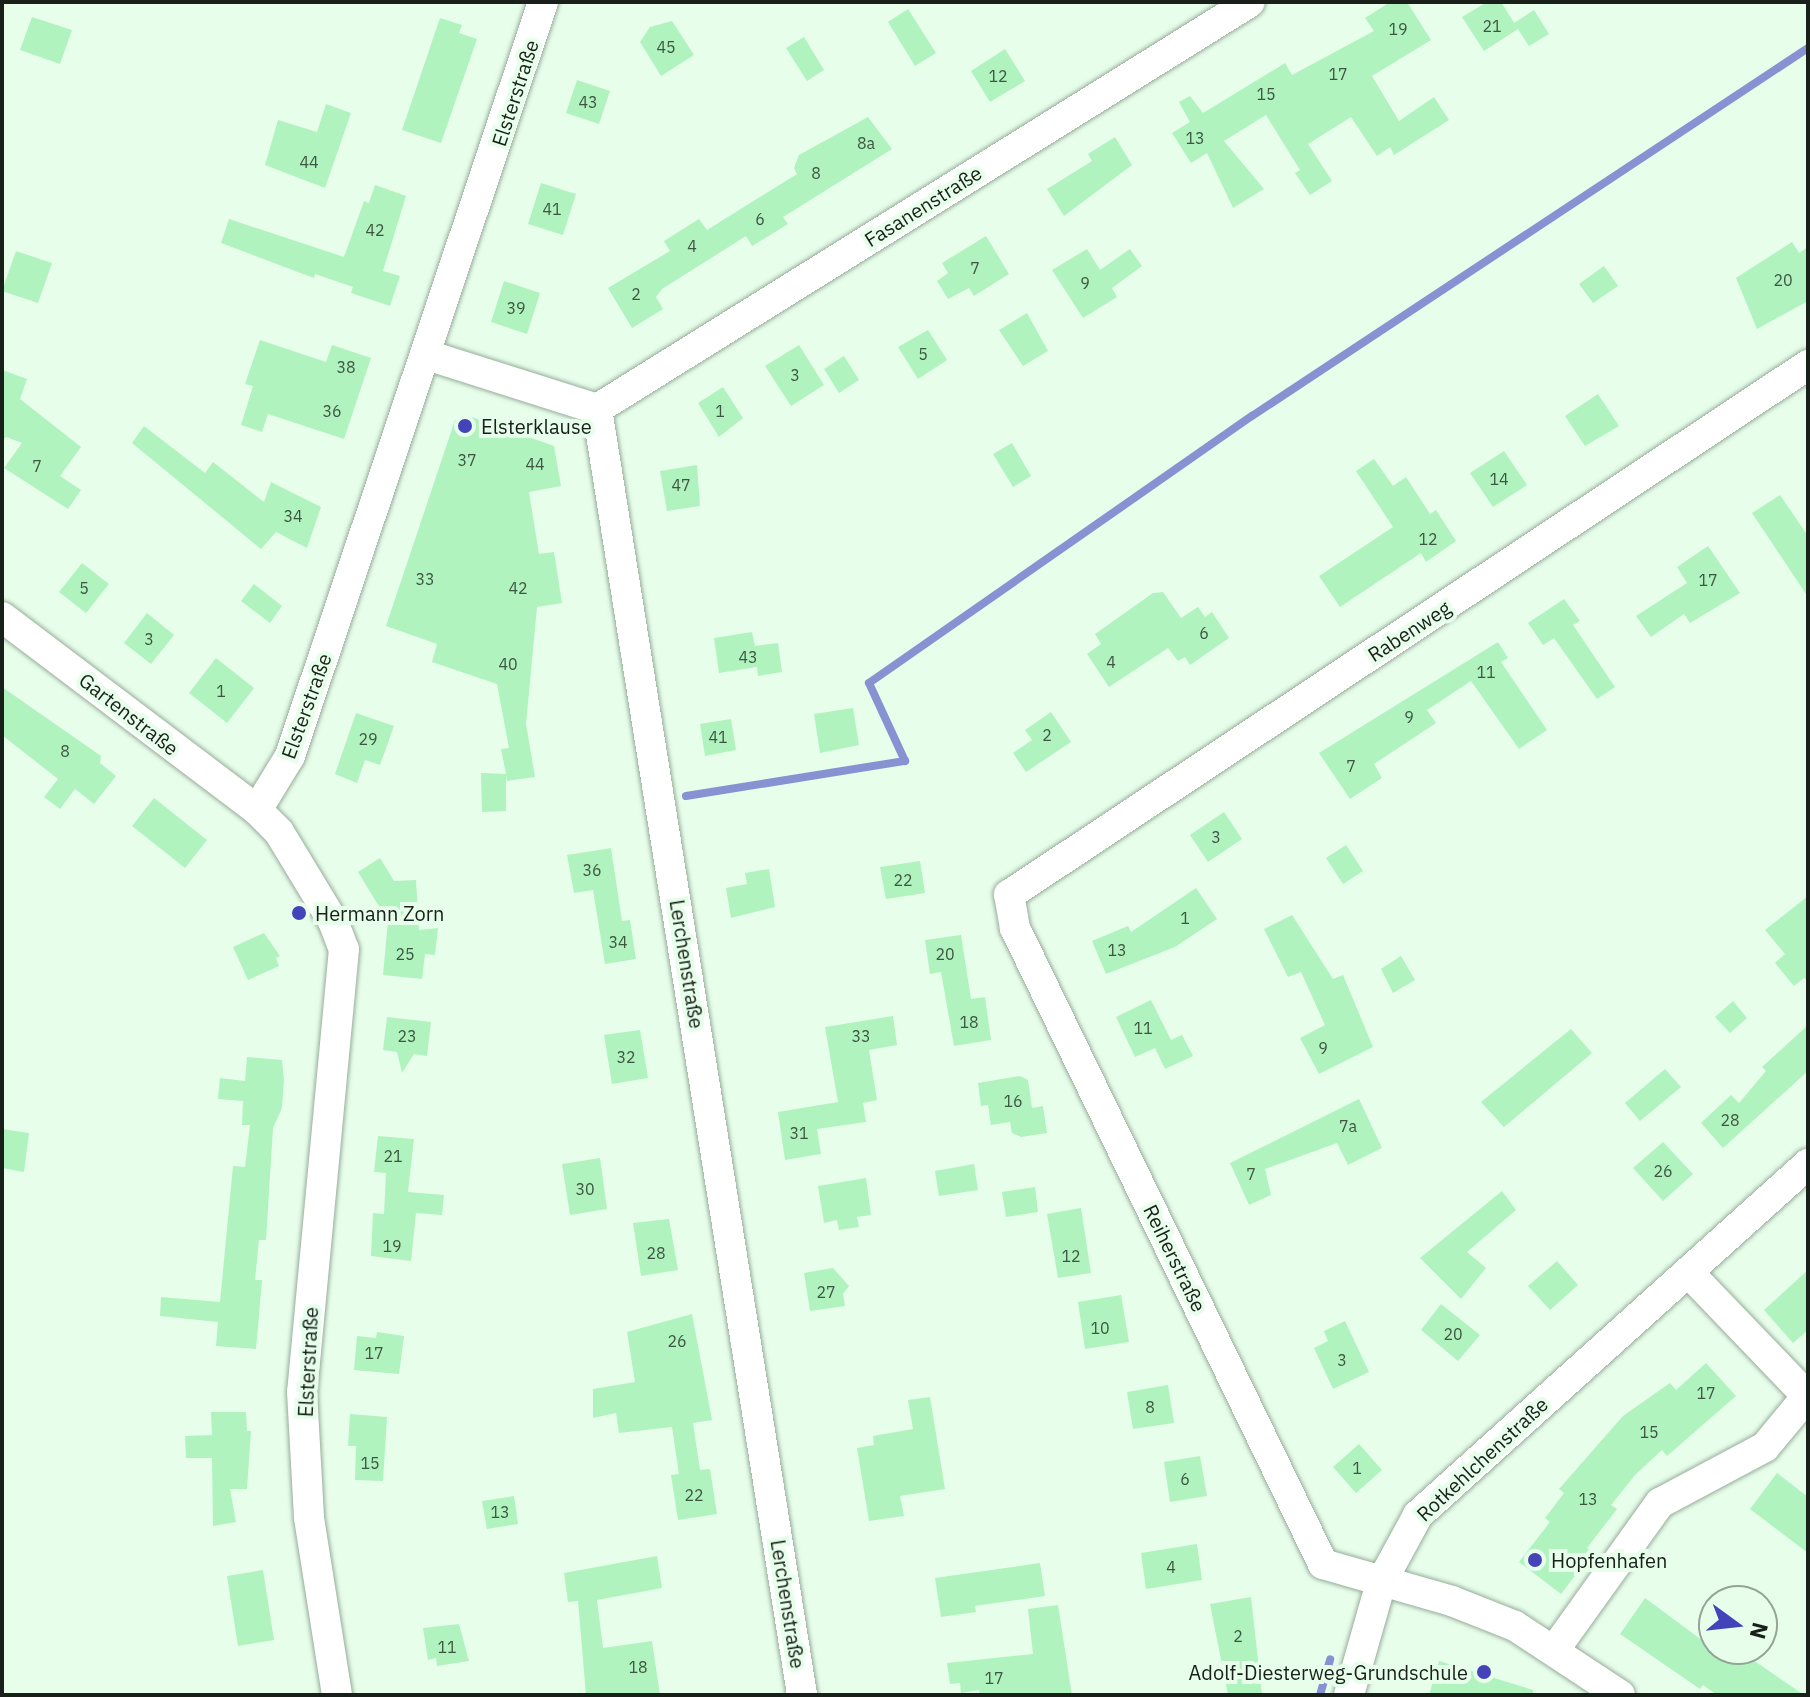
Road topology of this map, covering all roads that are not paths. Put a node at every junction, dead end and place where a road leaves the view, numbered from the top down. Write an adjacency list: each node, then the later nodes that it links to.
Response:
1 (543, 2): 3 (street, Elsterstraße)
2 (1250, 2): 5 (street, Fasanenstraße)
3 (427, 355): 5 (street); 7 (street, Elsterstraße)
4 (1808, 365): 8 (street, Rabenweg)
5 (597, 409): 15 (street, Lerchenstraße)
6 (2, 617): 7 (street, Gartenstraße)
7 (257, 810): 14 (street, Elsterstraße)
8 (1009, 895): 12 (street, Reiherstraße)
9 (1808, 1164): 10 (street, Rotkehlchenstraße)
10 (1688, 1272): 11 (street); 12 (street, Rotkehlchenstraße)
11 (1808, 1396): 13 (street)
12 (1381, 1583): 13 (street, Reiherstraße); 16 (street, Rotkehlchenstraße)
13 (1555, 1649): 17 (street, Reiherstraße)
14 (337, 1695)
15 (802, 1695)
16 (1349, 1695)
17 (1620, 1695)

